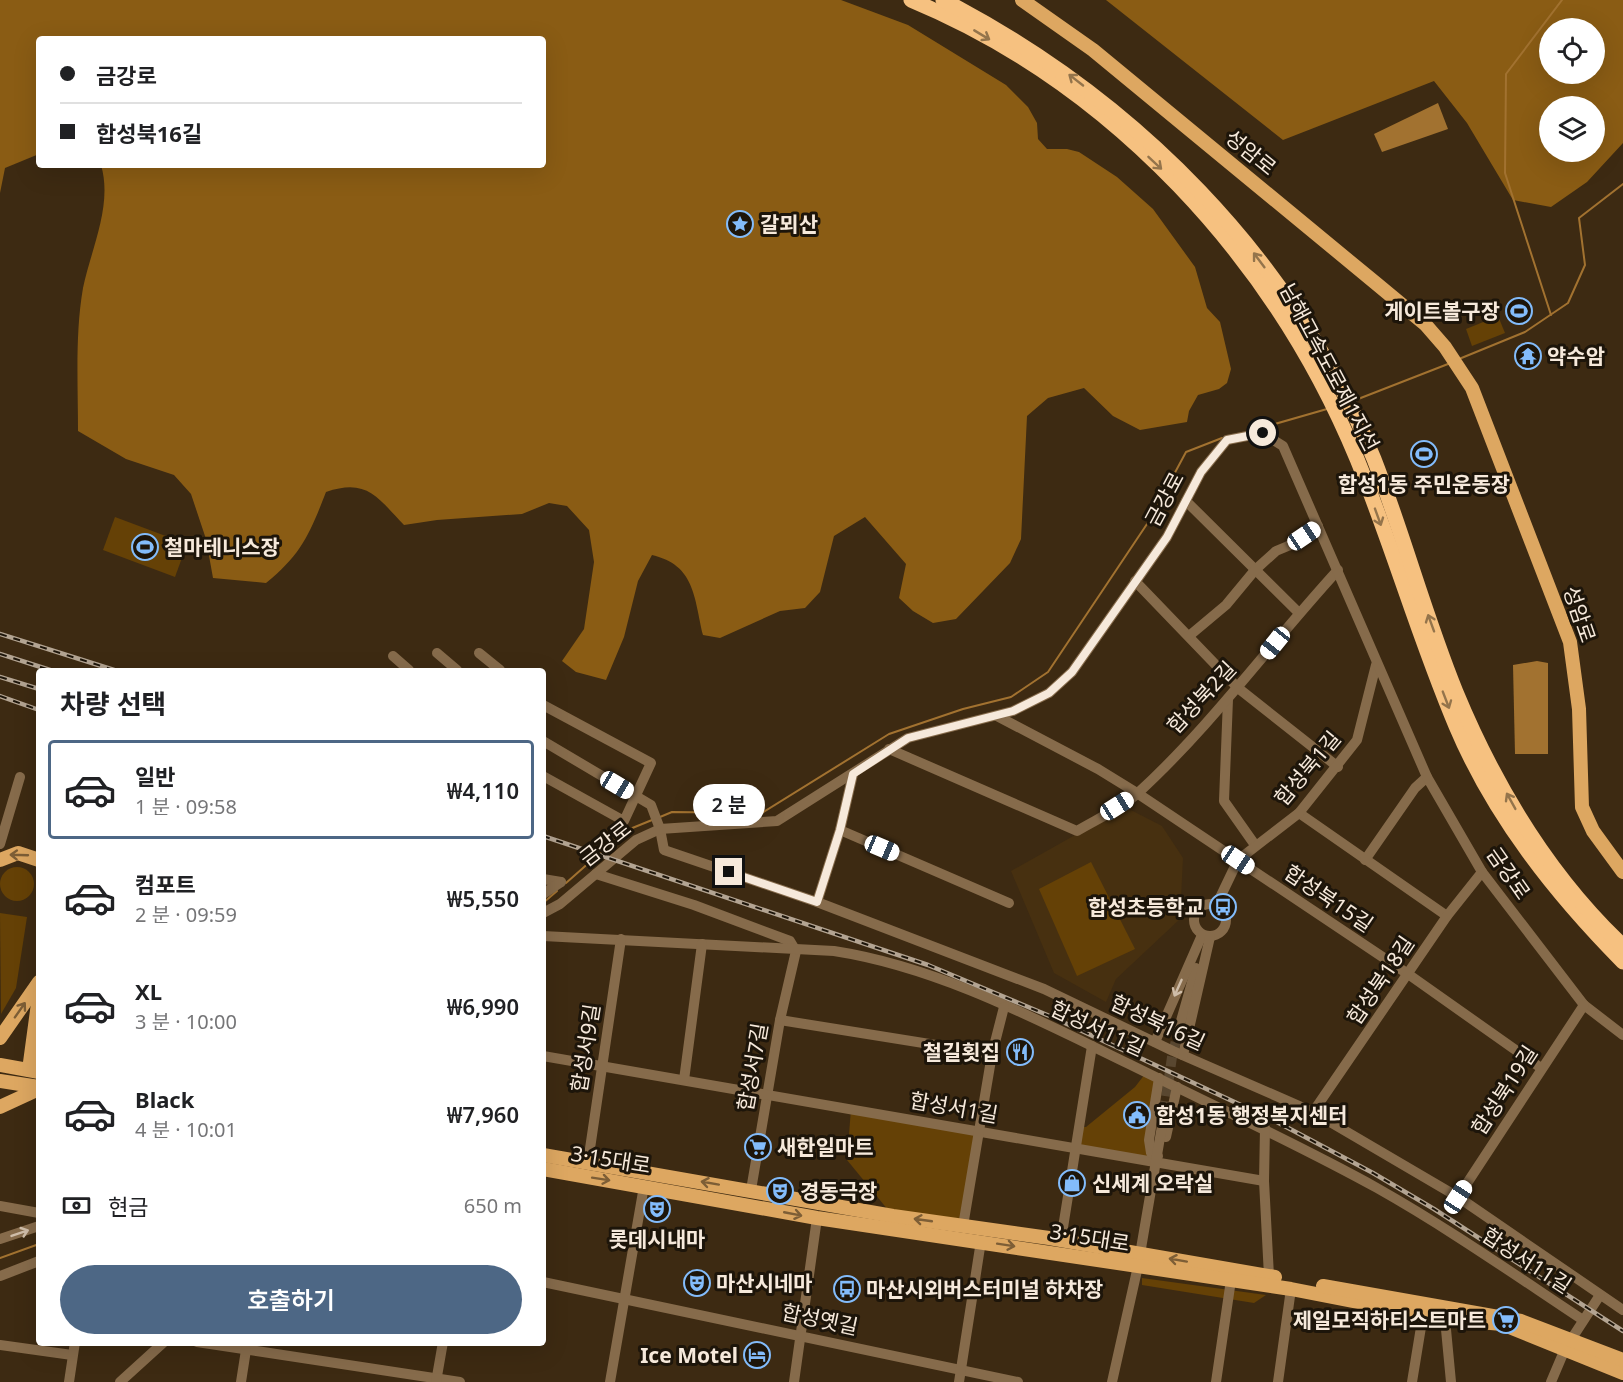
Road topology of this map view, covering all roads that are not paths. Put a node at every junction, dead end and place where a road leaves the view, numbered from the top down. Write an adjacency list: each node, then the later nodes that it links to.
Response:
1 (911, 0): 4 (highway, 남해고속도로제1지선, one-way to 4)
2 (943, 0): 4 (highway, 남해고속도로제1지선, one-way to 2)
3 (1022, 0): 42 (main road, 성암로)
4 (1348, 420): 55 (highway, 남해고속도로제1지선, one-way to 4); 57 (highway, 남해고속도로제1지선, one-way to 57)
5 (1186, 501): 6 (street, 금강로); 7 (street); 9 (street, 금강로)
6 (1318, 526): 7 (street); 8 (street, 금강로)
7 (1255, 570): 10 (street); 11 (street)
8 (1338, 570): 10 (street, 합성북2길); 15 (street, 금강로)
9 (1135, 581): 11 (street); 22 (street, 금강로)
10 (1299, 613): 19 (street, 합성북2길)
11 (1189, 636): 19 (street)
12 (437, 653): 17 (street)
13 (479, 653): 18 (street)
14 (393, 656): 16 (street)
15 (1376, 664): 25 (street, 합성북1길); 28 (street, 금강로)
16 (407, 668)
17 (455, 668)
18 (498, 668)
19 (1238, 688): 20 (street, 합성북2길); 25 (street)
20 (1228, 699): 30 (street, 합성북2길); 36 (street)
21 (546, 707): 31 (street)
22 (997, 716): 24 (street, 금강로); 30 (street, 합성북15길)
23 (546, 743): 31 (street)
24 (889, 749): 26 (street, 금강로); 30 (street, 합성북2길)
25 (1338, 767): 32 (street, 합성북1길)
26 (853, 774): 33 (street, 금강로); 34 (street)
27 (20, 777): 35 (street)
28 (1427, 777): 40 (street); 41 (street, 금강로)
29 (546, 778): 31 (street)
30 (1137, 794): 39 (street, 합성북15길)
31 (635, 796): 33 (street)
32 (1299, 813): 36 (street, 합성북1길); 40 (street)
33 (660, 827): 43 (street, 금강로); 46 (street, 합성북16길)
34 (840, 830): 46 (street); 47 (street)
35 (0, 844)
36 (1255, 844): 39 (street, 합성북1길)
37 (36, 859): 38 (main road, one-way to 38)
38 (0, 860)
39 (1238, 860): 48 (street, 합성북1길); 58 (street, 합성북15길)
40 (1365, 860): 50 (street)
41 (1482, 872): 50 (street, 합성북18길); 60 (street, 금강로)
42 (1623, 872)
43 (596, 874): 49 (street, 금강로); 56 (street)
44 (546, 880): 45 (street)
45 (546, 892)
46 (817, 902): 67 (street, 합성북16길)
47 (1009, 903)
48 (1216, 906): 52 (street); 52 (street)
49 (546, 911)
50 (1447, 916): 58 (street, 합성북18길)
51 (546, 936): 53 (street, 합성서11길)
52 (1206, 936): 63 (street); 67 (street, one-way to 67); 70 (street)
53 (621, 939): 54 (street, 합성서11길); 73 (street, 합성서9길)
54 (702, 944): 56 (street, 합성서11길); 77 (street)
55 (1623, 946)
56 (796, 951): 61 (street, 합성서11길); 62 (street, 합성서7길)
57 (1623, 962)
58 (1408, 974): 74 (street, 합성북15길); 84 (street, 합성북18길)
59 (36, 986): 65 (main road, one-way to 59)
60 (1584, 1005): 64 (street, 금강로); 74 (street, 합성북19길)
61 (1004, 1007): 68 (street, 합성서11길); 69 (street)
62 (780, 1020): 69 (street); 82 (street, 합성서7길)
63 (1179, 1028)
64 (1623, 1035)
65 (0, 1038)
66 (36, 1041): 75 (main road)
67 (1155, 1042): 70 (street, 합성북16길)
68 (1092, 1046): 76 (street, 합성서11길); 88 (street)
69 (992, 1054): 87 (street)
70 (1183, 1055): 84 (street, 합성북16길)
71 (546, 1056): 73 (street, 합성서1길)
72 (0, 1065): 75 (main road)
73 (601, 1065): 77 (street, 합성서1길); 91 (street, 합성서9길)
74 (1541, 1068): 96 (street, 합성북19길)
75 (34, 1071)
76 (1159, 1078): 80 (street, 합성서11길); 90 (street)
77 (684, 1080): 82 (street, 합성서1길)
78 (0, 1081): 79 (main road)
79 (36, 1087)
80 (1178, 1087): 86 (street, 합성서11길); 90 (street)
81 (36, 1089): 83 (main road)
82 (768, 1095): 87 (street, 합성서1길); 95 (street, 합성서7길)
83 (0, 1107)
84 (1313, 1112): 96 (street, 합성북16길)
85 (1162, 1126): 90 (street)
86 (1265, 1128): 93 (street); 117 (street, 합성서11길)
87 (979, 1131): 88 (street, 합성서1길); 100 (street)
88 (1074, 1147): 90 (street, 합성서1길); 103 (street)
89 (546, 1155): 91 (main road, 3·15대로)
90 (1156, 1158): 93 (street, 합성서1길); 105 (street)
91 (588, 1162): 95 (main road, 3·15대로, one-way to 91)
92 (546, 1170): 94 (main road, 3·15대로, one-way to 94)
93 (1264, 1181): 108 (street)
94 (644, 1186): 99 (main road, 3·15대로, one-way to 99); 113 (street)
95 (751, 1190): 100 (main road, 3·15대로, one-way to 95)
96 (1458, 1197): 112 (street, 합성북16길)
97 (0, 1206): 98 (street)
98 (36, 1212)
99 (817, 1218): 104 (main road, 3·15대로); 118 (street)
100 (963, 1226): 103 (main road, 3·15대로)
101 (36, 1227): 102 (street, one-way to 101)
102 (0, 1239)
103 (1061, 1240): 105 (main road, 3·15대로)
104 (981, 1241): 105 (main road, 3·15대로, one-way to 105); 128 (street)
105 (1139, 1260): 108 (main road, 3·15대로, one-way to 105); 109 (main road, 3·15대로); 139 (street)
106 (36, 1262): 107 (street)
107 (0, 1276)
108 (1269, 1276): 119 (main road, 3·15대로)
109 (1231, 1280): 111 (main road, 3·15대로); 140 (street)
110 (546, 1283): 113 (street, 합성옛길)
111 (1291, 1289): 115 (main road, 3·15대로); 141 (street)
112 (1600, 1295): 114 (street, 합성북16길); 117 (street)
113 (623, 1297): 118 (street, 합성옛길); 135 (street)
114 (1623, 1310)
115 (1424, 1315): 116 (main road, 3·15대로); 142 (street)
116 (1444, 1319): 119 (main road, 3·15대로); 143 (street)
117 (1583, 1320): 119 (street)
118 (800, 1335): 128 (street, 합성옛길); 136 (street)
119 (1568, 1344): 127 (main road, 3·15대로); 129 (main road, 3·15대로); 144 (street)
120 (0, 1345): 126 (street)
121 (74, 1346): 126 (street)
122 (160, 1346): 132 (street)
123 (222, 1346): 125 (street)
124 (442, 1346): 130 (street)
125 (246, 1350): 130 (street); 133 (street)
126 (72, 1355): 131 (street)
127 (1623, 1360)
128 (961, 1370): 137 (street); 138 (street, 합성옛길)
129 (1623, 1373)
130 (437, 1380): 134 (street)
131 (69, 1382)
132 (120, 1382)
133 (241, 1382)
134 (460, 1382)
135 (610, 1382)
136 (794, 1382)
137 (959, 1382)
138 (1018, 1382)
139 (1112, 1382)
140 (1216, 1382)
141 (1278, 1382)
142 (1412, 1382)
143 (1451, 1382)
144 (1551, 1382)

